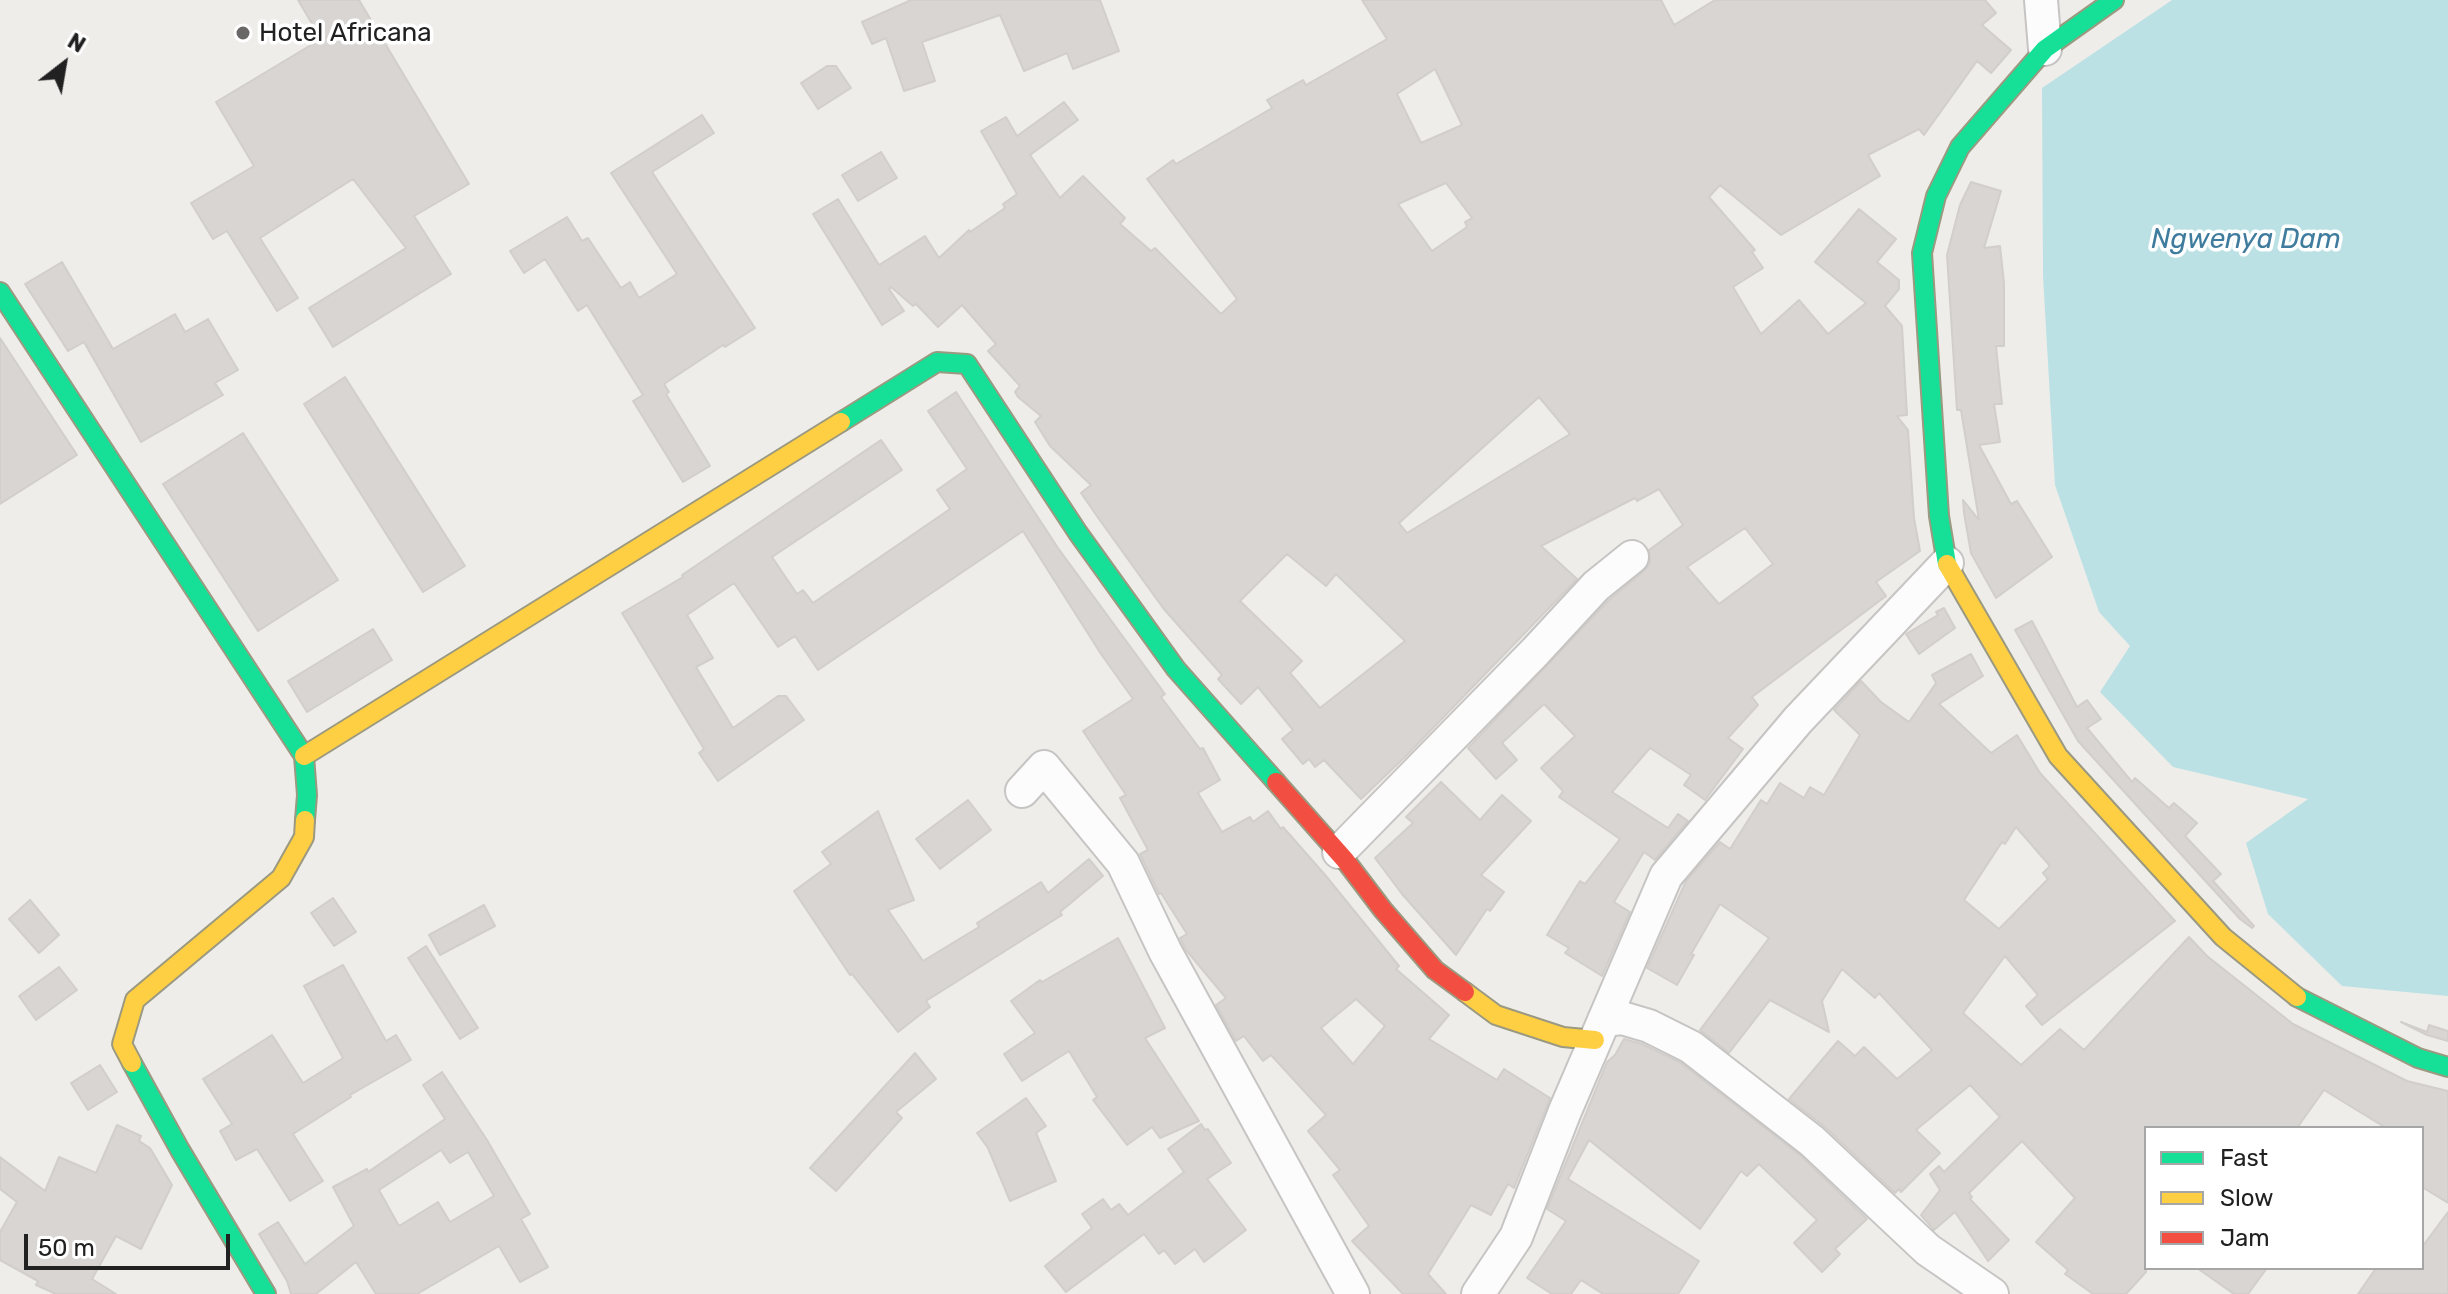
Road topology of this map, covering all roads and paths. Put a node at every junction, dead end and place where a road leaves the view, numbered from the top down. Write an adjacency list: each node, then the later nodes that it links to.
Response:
1 (2041, 0): 3 (street)
2 (2114, 0): 3 (street)
3 (2045, 49): 6 (street)
4 (0, 292): 7 (street)
5 (1632, 557): 9 (street)
6 (1947, 563): 10 (street); 11 (street)
7 (304, 756): 9 (street); 12 (street)
8 (1022, 791): 13 (street)
9 (1339, 852): 10 (street)
10 (1600, 1030): 14 (street); 15 (street)
11 (2448, 1067)
12 (266, 1294)
13 (1353, 1294)
14 (1478, 1294)
15 (1992, 1294)

